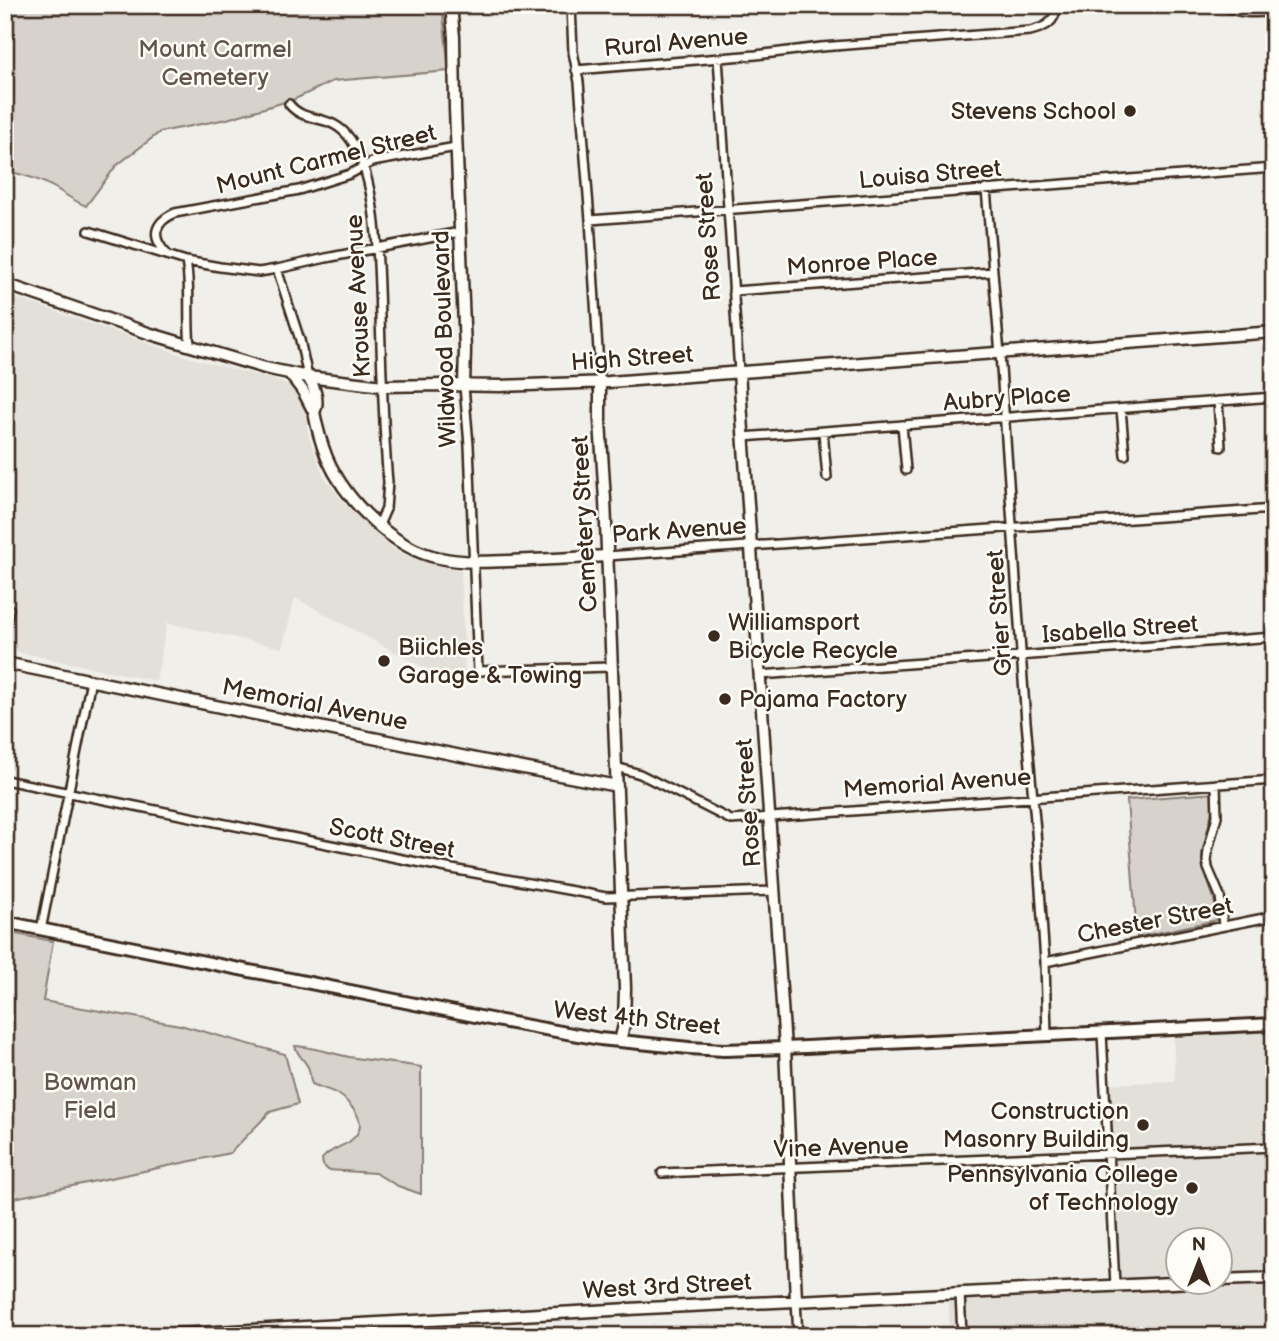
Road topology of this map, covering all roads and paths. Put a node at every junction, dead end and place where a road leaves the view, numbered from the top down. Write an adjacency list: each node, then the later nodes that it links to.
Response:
1 (451, 5): 9 (street, Wildwood Boulevard)
2 (571, 5): 7 (street, Cemetery Street)
3 (1057, 5): 6 (street, Rural Avenue)
4 (1224, 5): 5 (street)
5 (1274, 11)
6 (718, 58): 7 (street, Rural Avenue); 13 (street, Rose Street)
7 (576, 70): 14 (street, Cemetery Street)
8 (289, 104): 10 (street, Krouse Avenue)
9 (456, 147): 10 (street, Mount Carmel Street); 16 (street, Wildwood Boulevard)
10 (364, 166): 17 (street, Krouse Avenue); 18 (street, Mount Carmel Street)
11 (1274, 168): 12 (street, Louisa Street)
12 (986, 189): 13 (street, Louisa Street); 21 (street, Grier Street)
13 (727, 209): 14 (street, Louisa Street); 23 (street, Rose Street)
14 (590, 220): 30 (street, Cemetery Street)
15 (89, 231): 18 (street)
16 (460, 232): 17 (street); 32 (street, Wildwood Boulevard)
17 (376, 249): 20 (street); 31 (street, Krouse Avenue)
18 (167, 254): 19 (street)
19 (186, 261): 20 (street); 25 (street)
20 (277, 269): 29 (street, Park Avenue)
21 (993, 272): 23 (street, Monroe Place); 26 (street, Grier Street)
22 (5, 284): 25 (street, High Street)
23 (733, 291): 27 (street, Rose Street)
24 (1274, 332): 26 (street, High Street)
25 (190, 346): 28 (street, High Street)
26 (1000, 354): 27 (street, High Street); 37 (street, Grier Street)
27 (739, 372): 30 (street, High Street); 40 (street, Rose Street)
28 (289, 373): 29 (street, High Street); 36 (street)
29 (308, 377): 31 (street, High Street); 36 (street, Park Avenue)
30 (600, 383): 32 (street, High Street); 49 (street, Cemetery Street)
31 (383, 386): 32 (street, High Street); 46 (street, Krouse Avenue)
32 (464, 386): 50 (street, Wildwood Boulevard)
33 (1274, 397): 34 (street, Aubry Place)
34 (1218, 401): 35 (street, Aubry Place); 41 (street)
35 (1121, 409): 37 (street, Aubry Place); 42 (street)
36 (314, 412): 46 (street, Park Avenue)
37 (1005, 417): 38 (street, Aubry Place); 47 (street, Grier Street)
38 (902, 425): 39 (street, Aubry Place); 43 (street)
39 (823, 432): 40 (street, Aubry Place); 44 (street)
40 (743, 437): 48 (street, Rose Street)
41 (1221, 447)
42 (1125, 453)
43 (906, 470)
44 (827, 477)
45 (1274, 509): 47 (street, Park Avenue)
46 (379, 525): 50 (street, Park Avenue)
47 (1011, 527): 48 (street, Park Avenue); 54 (street, Grier Street)
48 (751, 546): 49 (street, Park Avenue); 57 (street, Rose Street)
49 (607, 556): 50 (street, Park Avenue); 56 (street, Cemetery Street)
50 (474, 562): 56 (street, Wildwood Boulevard)
51 (9, 609): 52 (street)
52 (5, 629)
53 (1274, 637): 54 (street, Isabella Street)
54 (1021, 656): 57 (street, Isabella Street); 65 (street, Grier Street)
55 (5, 663): 58 (street, Memorial Avenue)
56 (611, 667): 59 (street, Cemetery Street)
57 (760, 675): 66 (street, Rose Street)
58 (91, 680): 63 (street, Memorial Avenue); 64 (street)
59 (616, 767): 63 (street, Cemetery Street); 66 (street, Memorial Avenue)
60 (5, 780): 64 (street, Scott Street)
61 (1274, 780): 62 (street, Memorial Avenue)
62 (1216, 784): 65 (street, Memorial Avenue); 71 (street)
63 (617, 786): 68 (street, Cemetery Street)
64 (68, 793): 68 (street, Scott Street); 72 (street)
65 (1032, 797): 66 (street, Memorial Avenue); 73 (street, Grier Street)
66 (769, 817): 67 (street, Rose Street)
67 (775, 891): 68 (street, Scott Street); 78 (street, Rose Street)
68 (622, 897): 77 (street, Cemetery Street)
69 (1274, 916): 71 (street, Chester Street)
70 (5, 922): 72 (main road, West 4th Street)
71 (1223, 926): 73 (street, Chester Street)
72 (41, 930): 77 (main road, West 4th Street)
73 (1045, 962): 76 (street, Grier Street)
74 (1274, 1024): 75 (main road, West 4th Street)
75 (1102, 1033): 76 (main road, West 4th Street); 80 (street)
76 (1047, 1035): 78 (main road, West 4th Street)
77 (620, 1041): 78 (main road, West 4th Street)
78 (785, 1048): 81 (street, Rose Street)
79 (1274, 1147): 80 (street, Vine Avenue)
80 (1108, 1155): 81 (street, Vine Avenue); 86 (street)
81 (790, 1169): 82 (street, Vine Avenue); 88 (street, Rose Street)
82 (662, 1174)
83 (1274, 1278): 84 (street)
84 (1234, 1279)
85 (1164, 1283): 86 (street, West 3rd Street)
86 (1115, 1285): 87 (street, West 3rd Street)
87 (960, 1293): 88 (street, West 3rd Street); 91 (street)
88 (796, 1300): 89 (street, West 3rd Street); 90 (street, Rose Street)
89 (144, 1336)
90 (798, 1336)
91 (962, 1336)

